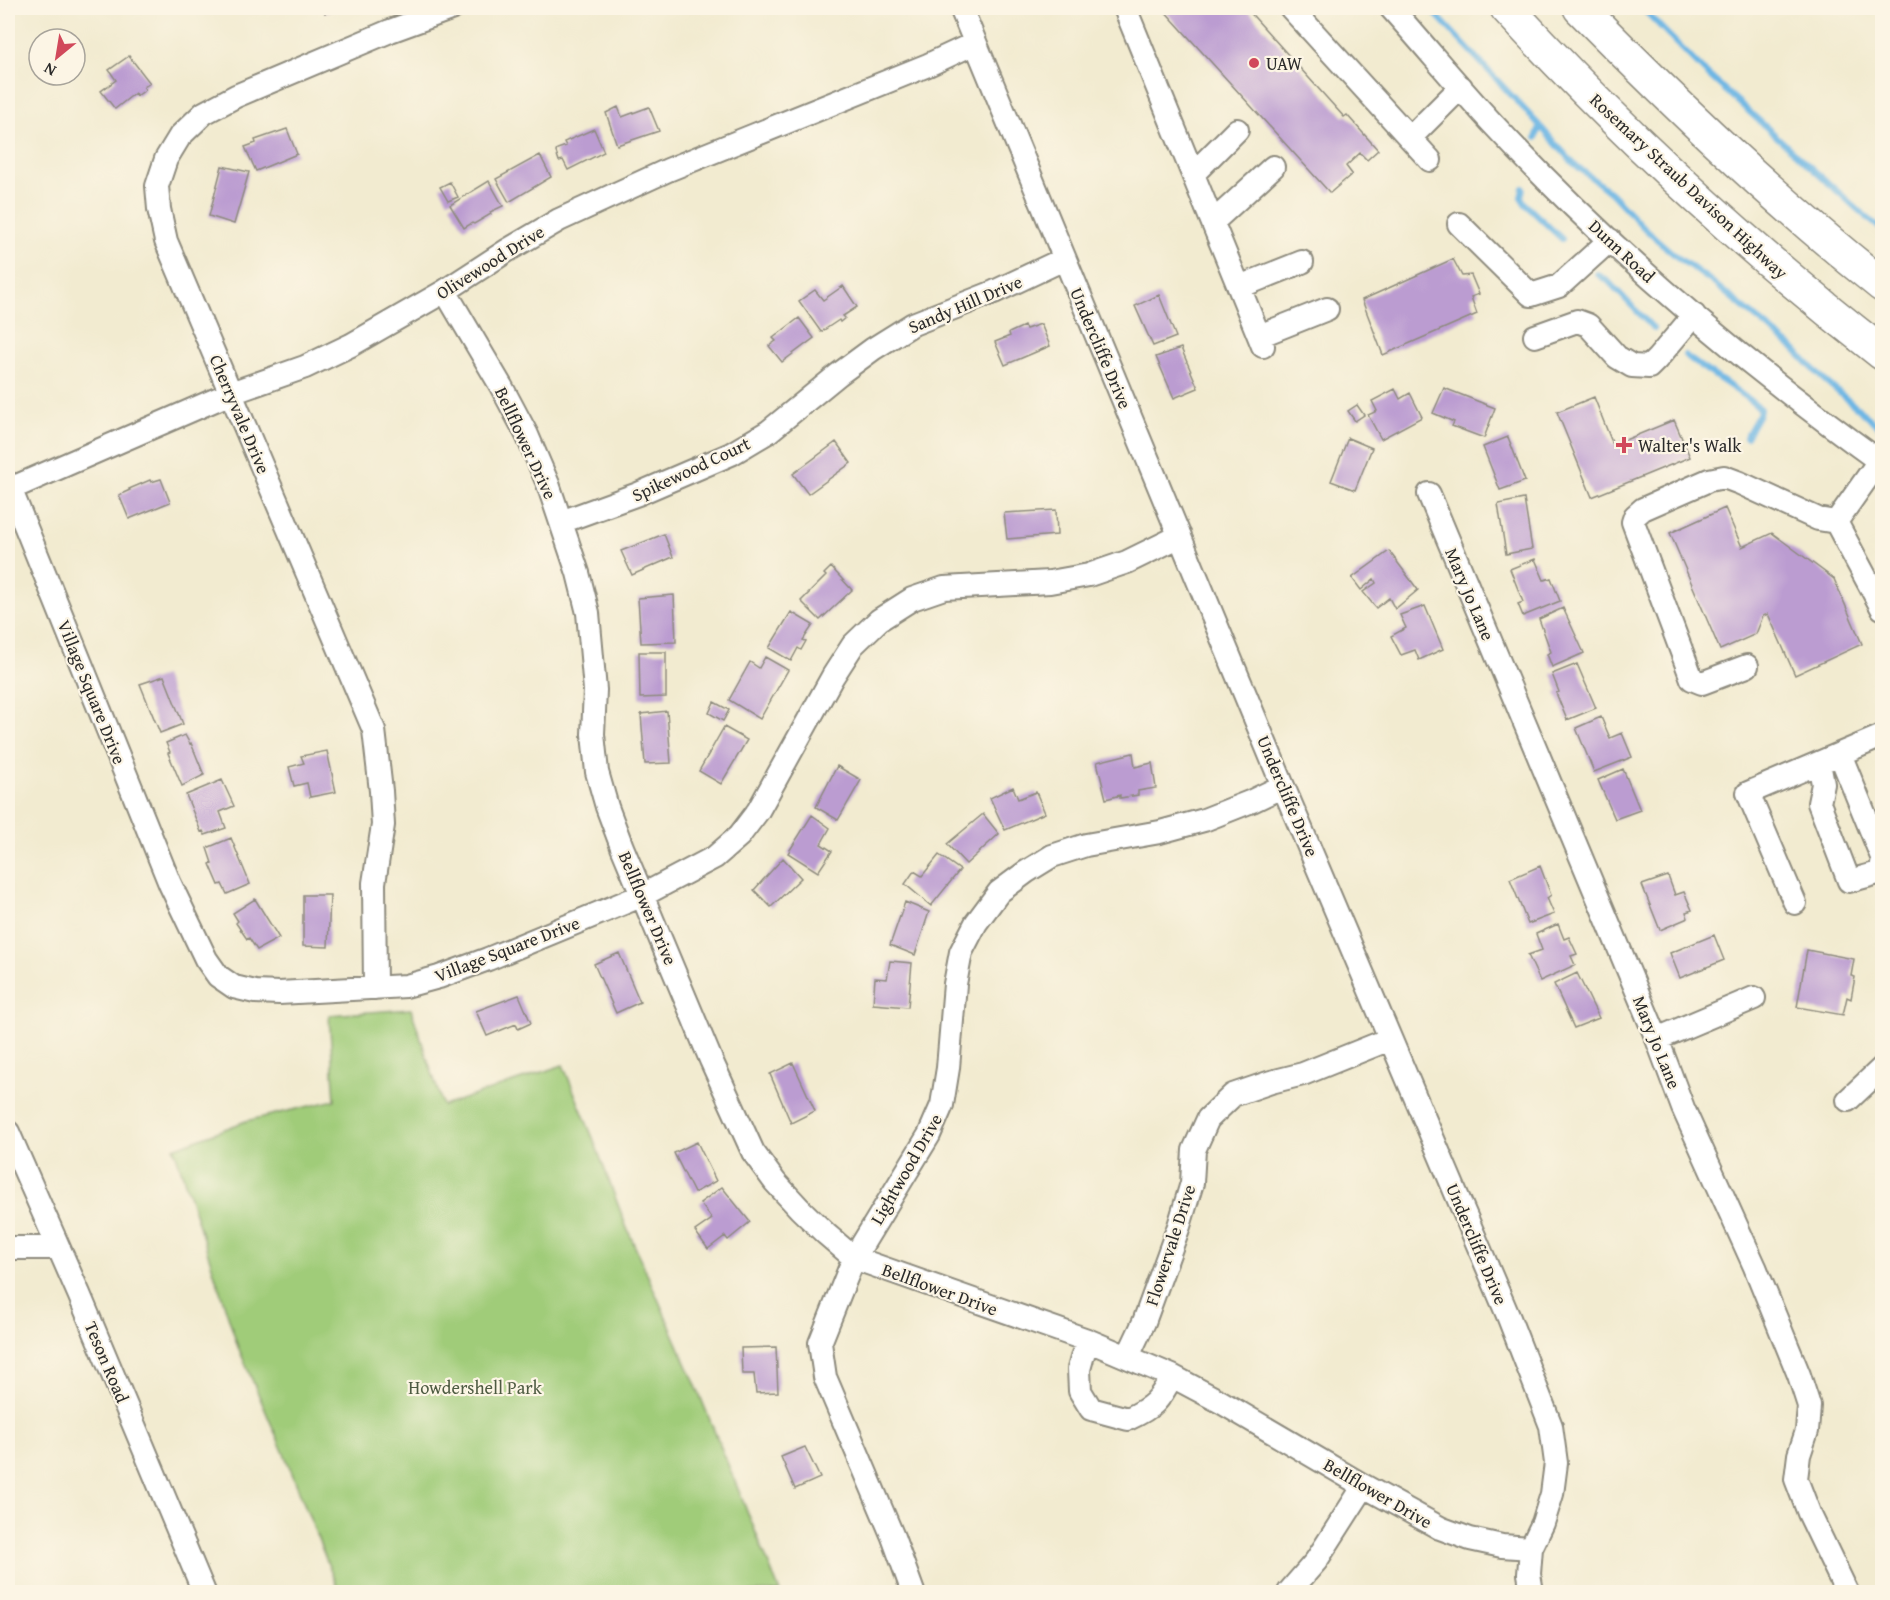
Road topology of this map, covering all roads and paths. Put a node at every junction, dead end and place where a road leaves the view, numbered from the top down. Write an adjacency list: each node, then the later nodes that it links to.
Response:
1 (453, 8): 28 (street, Cherryvale Drive)
2 (961, 8): 8 (street, Undercliffe Drive)
3 (1125, 8): 14 (street)
4 (1291, 8): 11 (street)
5 (1391, 8): 9 (street, Dunn Road)
6 (1507, 8): 26 (highway, Rosemary Straub Davison Highway)
7 (1580, 8): 20 (highway)
8 (975, 43): 18 (street, Undercliffe Drive); 22 (street, Olivewood Drive)
9 (1461, 87): 11 (street); 17 (street, Dunn Road)
10 (1237, 130): 14 (street)
11 (1410, 138): 12 (street)
12 (1430, 160)
13 (1273, 166): 15 (street)
14 (1193, 174): 15 (street)
15 (1213, 222): 21 (street)
16 (1459, 224): 17 (street)
17 (1610, 240): 24 (street, Dunn Road)
18 (1064, 259): 27 (street, Sandy Hill Drive); 34 (street, Undercliffe Drive)
19 (1302, 261): 21 (street)
20 (1882, 285)
21 (1239, 287): 23 (street)
22 (445, 291): 28 (street, Olivewood Drive); 32 (street, Bellflower Drive)
23 (1327, 309)
24 (1694, 315): 25 (street); 29 (street, Dunn Road)
25 (1535, 336)
26 (1882, 353)
27 (839, 374): 32 (street, Spikewood Court)
28 (231, 393): 30 (street, Olivewood Drive); 45 (street, Cherryvale Drive)
29 (1881, 462): 33 (street)
30 (9, 486): 45 (street, Village Square Drive)
31 (1429, 494): 48 (street, Mary Jo Lane)
32 (561, 522): 43 (street, Bellflower Drive)
33 (1836, 522): 35 (street); 36 (street)
34 (1180, 536): 40 (street, Undercliffe Drive); 43 (street, Village Square Drive)
35 (1882, 608)
36 (1747, 666)
37 (1882, 736): 38 (street)
38 (1840, 754): 39 (street); 41 (street)
39 (1819, 763): 42 (street); 44 (street)
40 (1283, 786): 47 (street, Undercliffe Drive); 54 (street, Lightwood Drive)
41 (1882, 857)
42 (1882, 864)
43 (643, 895): 45 (street, Village Square Drive); 54 (street, Bellflower Drive)
44 (1795, 903)
45 (375, 988)
46 (1754, 998): 48 (street)
47 (1390, 1039): 56 (street, Flowervale Drive); 59 (street, Undercliffe Drive)
48 (1657, 1039): 64 (street, Mary Jo Lane)
49 (1882, 1068): 50 (street)
50 (1848, 1100)
51 (8, 1132): 53 (street, Teson Road)
52 (8, 1248): 53 (street)
53 (58, 1248): 60 (street, Teson Road)
54 (854, 1258): 55 (street, Bellflower Drive); 61 (street, Lightwood Drive)
55 (1086, 1340): 56 (street, Bellflower Drive); 57 (street)
56 (1128, 1356): 57 (street, Bellflower Drive)
57 (1172, 1376): 58 (street, Bellflower Drive)
58 (1364, 1486): 59 (street, Bellflower Drive); 62 (street)
59 (1531, 1548): 63 (street, Undercliffe Drive)
60 (204, 1593)
61 (913, 1593)
62 (1289, 1593)
63 (1532, 1593)
64 (1847, 1593)

